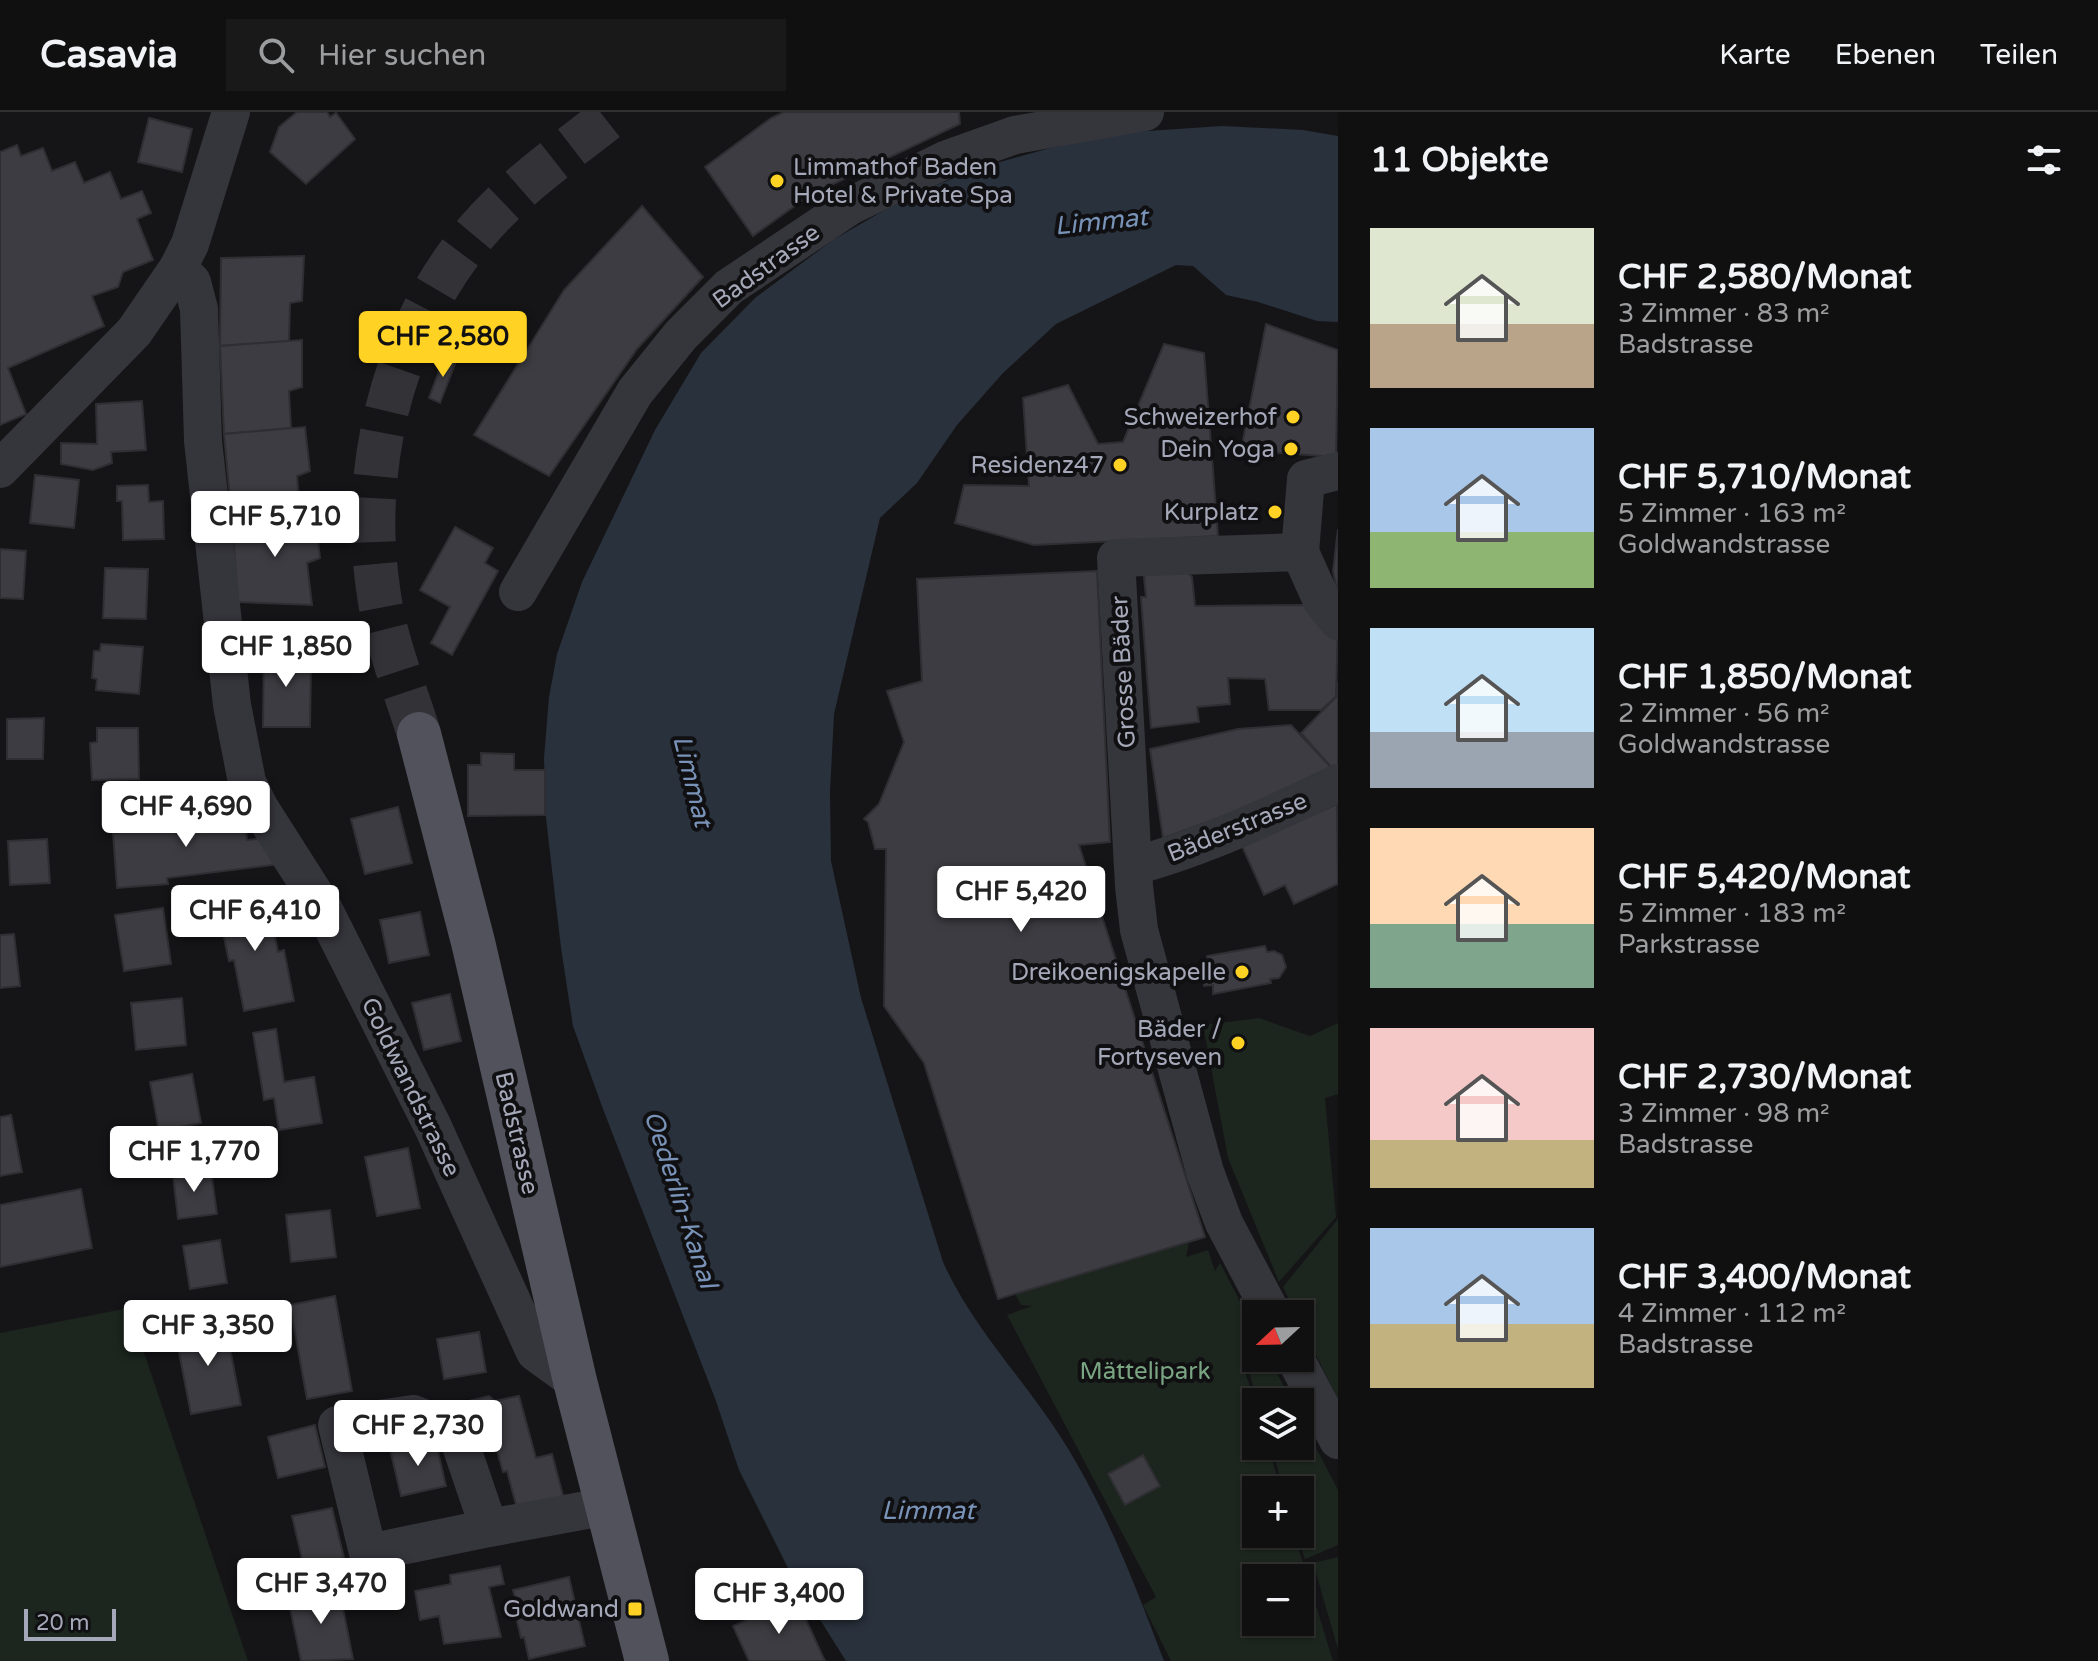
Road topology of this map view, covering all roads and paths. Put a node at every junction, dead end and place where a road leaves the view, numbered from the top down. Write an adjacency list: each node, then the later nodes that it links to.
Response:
1 (231, 112): 3 (street)
2 (1145, 112): 7 (street, Badstrasse)
3 (178, 268): 4 (street); 14 (street, Goldwandstrasse)
4 (0, 469)
5 (1338, 471): 6 (street)
6 (1300, 552): 8 (street); 11 (street, Grosse Bäder)
7 (518, 592)
8 (1338, 621)
9 (422, 747): 14 (main road, Badstrasse)
10 (1338, 783): 11 (street, Bäderstrasse)
11 (1134, 866): 12 (street)
12 (1265, 1300)
13 (1302, 1372): 15 (street)
14 (575, 1381): 16 (main road, Badstrasse)
15 (1338, 1440)
16 (608, 1506): 17 (street); 18 (main road, Badstrasse)
17 (489, 1528): 17 (street)
18 (647, 1661)

